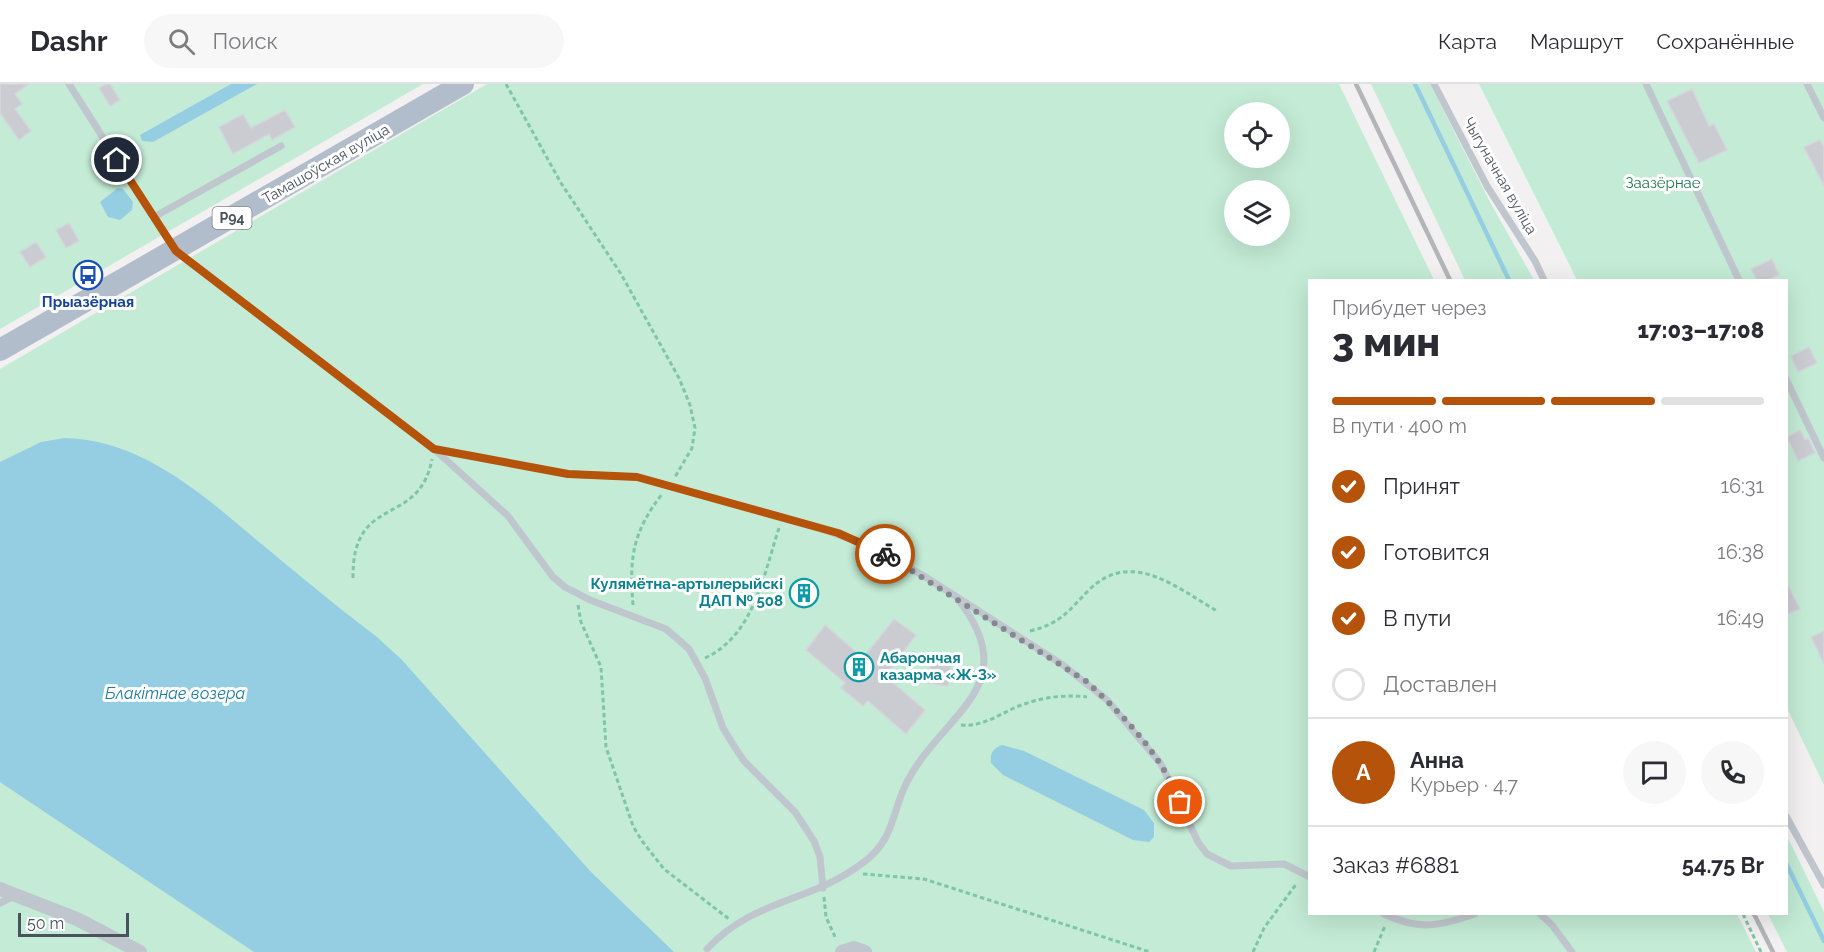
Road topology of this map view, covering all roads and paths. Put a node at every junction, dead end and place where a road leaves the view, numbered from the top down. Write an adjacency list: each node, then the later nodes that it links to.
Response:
1 (69, 84): 9 (lane)
2 (463, 84): 10 (main road, Тамашоўская вуліца / Р94)
3 (506, 84): 17 (path)
4 (1434, 84): 11 (lane, Чыгуначная вуліца)
5 (1646, 84): 12 (lane)
6 (1807, 84): 7 (lane)
7 (1824, 118)
8 (281, 146): 9 (lane)
9 (154, 217): 10 (lane)
10 (176, 251): 13 (main road, Тамашоўская вуліца / Р94); 15 (lane)
11 (1544, 279)
12 (1739, 279)
13 (0, 350)
14 (1788, 383): 16 (lane)
15 (434, 449): 17 (lane); 19 (path); 20 (lane)
16 (1824, 458)
17 (669, 486): 18 (lane); 23 (path)
18 (782, 517): 21 (lane); 25 (path)
19 (353, 578)
20 (577, 594): 23 (lane); 40 (path)
21 (957, 597): 24 (lane); 27 (lane)
22 (1217, 611): 24 (path)
23 (634, 616): 25 (lane)
24 (1004, 627): 26 (lane)
25 (698, 662): 32 (lane)
26 (1107, 700): 27 (path); 30 (lane)
27 (953, 722): 29 (lane)
28 (1788, 820): 31 (lane)
29 (845, 876): 32 (lane); 45 (path)
30 (1307, 876): 46 (path)
31 (1824, 885)
32 (823, 888): 40 (lane); 42 (path)
33 (0, 889): 34 (street)
34 (15, 895): 35 (lane); 43 (street)
35 (0, 903)
36 (1386, 915): 37 (lane); 47 (path)
37 (1473, 915)
38 (1541, 915): 48 (lane)
39 (1743, 915): 49 (path)
40 (735, 923): 41 (lane)
41 (707, 949)
42 (843, 951): 44 (street)
43 (140, 952)
44 (865, 952)
45 (1150, 952)
46 (1253, 952)
47 (1374, 952)
48 (1572, 952)
49 (1761, 952)

